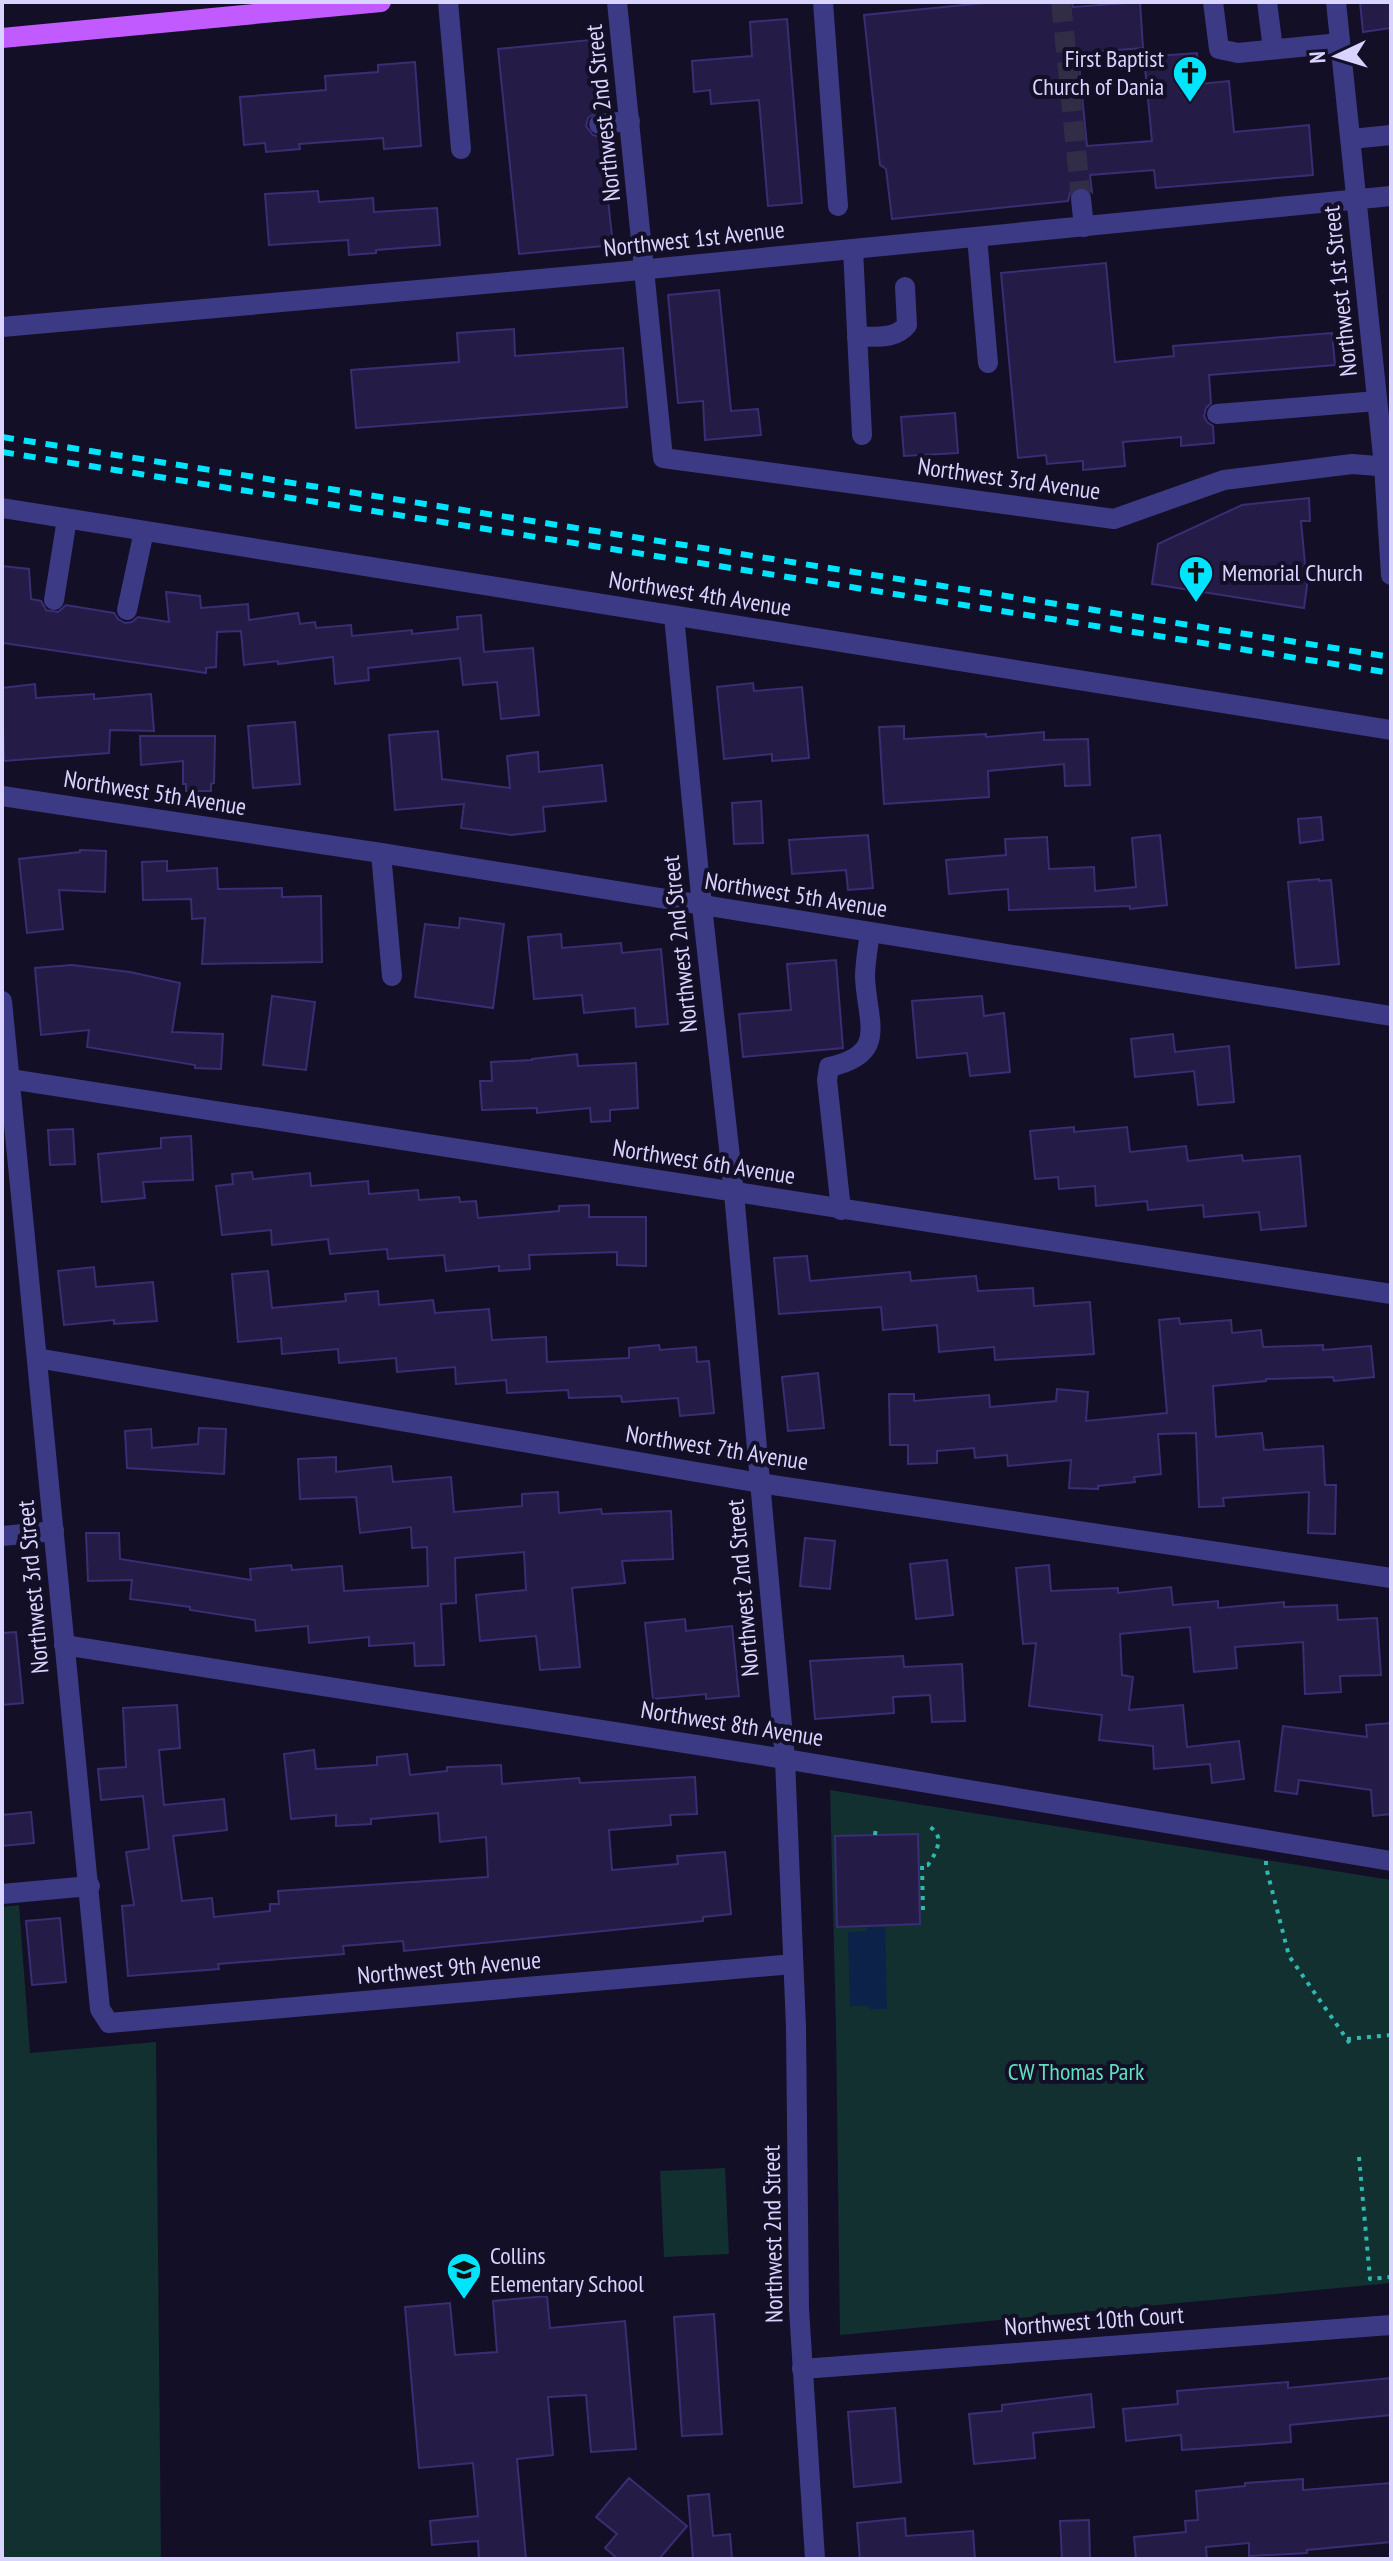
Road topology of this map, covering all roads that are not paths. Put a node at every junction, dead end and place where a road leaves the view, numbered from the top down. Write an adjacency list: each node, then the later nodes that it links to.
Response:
1 (375, 2): 2 (main road); 9 (main road)
2 (381, 2)
3 (448, 2): 17 (street)
4 (617, 2): 13 (street, Northwest 2nd Street)
5 (823, 2): 21 (street)
6 (1213, 2): 12 (street)
7 (1267, 2): 12 (street)
8 (1336, 2): 11 (street, Northwest 1st Street)
9 (225, 9): 10 (main road)
10 (2, 38)
11 (1340, 43): 12 (street); 16 (street, Northwest 1st Street)
12 (1273, 49)
13 (630, 121): 14 (street); 25 (street, Northwest 2nd Street)
14 (599, 124)
15 (1391, 135): 16 (street)
16 (1351, 139): 20 (street, Northwest 1st Street)
17 (461, 149)
18 (1391, 196): 20 (street, Northwest 1st Avenue)
19 (1081, 199): 22 (street)
20 (1357, 200): 22 (street, Northwest 1st Avenue); 30 (street, Northwest 1st Street)
21 (838, 206)
22 (1084, 227): 23 (street, Northwest 1st Avenue)
23 (977, 237): 24 (street, Northwest 1st Avenue); 29 (street)
24 (853, 249): 25 (street, Northwest 1st Avenue); 28 (street)
25 (645, 270): 27 (street, Northwest 1st Avenue); 33 (street, Northwest 2nd Street)
26 (905, 287): 28 (street)
27 (2, 327)
28 (857, 337): 32 (street)
29 (988, 363)
30 (1377, 401): 31 (street); 34 (street, Northwest 1st Street)
31 (1217, 414)
32 (862, 435)
33 (663, 458): 34 (street, Northwest 3rd Avenue)
34 (1387, 466): 38 (street, Northwest 1st Street)
35 (2, 508): 36 (street, Northwest 4th Avenue)
36 (67, 519): 37 (street, Northwest 4th Avenue); 39 (street)
37 (144, 531): 40 (street); 41 (street, Northwest 4th Avenue)
38 (1391, 575)
39 (54, 600)
40 (127, 610)
41 (674, 616): 42 (street, Northwest 4th Avenue); 45 (street, Northwest 2nd Street)
42 (1391, 730)
43 (2, 796): 44 (street, Northwest 5th Avenue)
44 (381, 853): 45 (street, Northwest 5th Avenue); 47 (street)
45 (702, 906): 46 (street, Northwest 5th Avenue); 52 (street, Northwest 2nd Street)
46 (870, 933): 49 (street, Northwest 5th Avenue); 53 (street)
47 (392, 976)
48 (2, 1001): 50 (street, Northwest 3rd Street)
49 (1391, 1016)
50 (10, 1079): 51 (street, Northwest 3rd Street); 52 (street, Northwest 6th Avenue)
51 (9, 1143): 55 (street, Northwest 3rd Street)
52 (734, 1193): 53 (street, Northwest 6th Avenue); 56 (street, Northwest 2nd Street)
53 (841, 1210): 54 (street, Northwest 6th Avenue)
54 (1391, 1294)
55 (37, 1358): 56 (street, Northwest 7th Avenue); 57 (street, Northwest 3rd Street)
56 (760, 1483): 59 (street, Northwest 7th Avenue); 61 (street, Northwest 2nd Street)
57 (54, 1531): 58 (street); 60 (street, Northwest 3rd Street)
58 (2, 1536)
59 (1391, 1578)
60 (64, 1645): 61 (street, Northwest 8th Avenue); 63 (street, Northwest 3rd Street)
61 (785, 1759): 62 (street, Northwest 8th Avenue); 65 (street, Northwest 2nd Street)
62 (1391, 1861)
63 (90, 1886): 64 (street); 66 (street, Northwest 3rd Street)
64 (2, 1894)
65 (793, 1964): 66 (street, Northwest 9th Avenue); 68 (street, Northwest 2nd Street)
66 (109, 2023)
67 (1391, 2325): 68 (street, Northwest 10th Court)
68 (802, 2369): 69 (street, Northwest 2nd Street)
69 (815, 2559)

